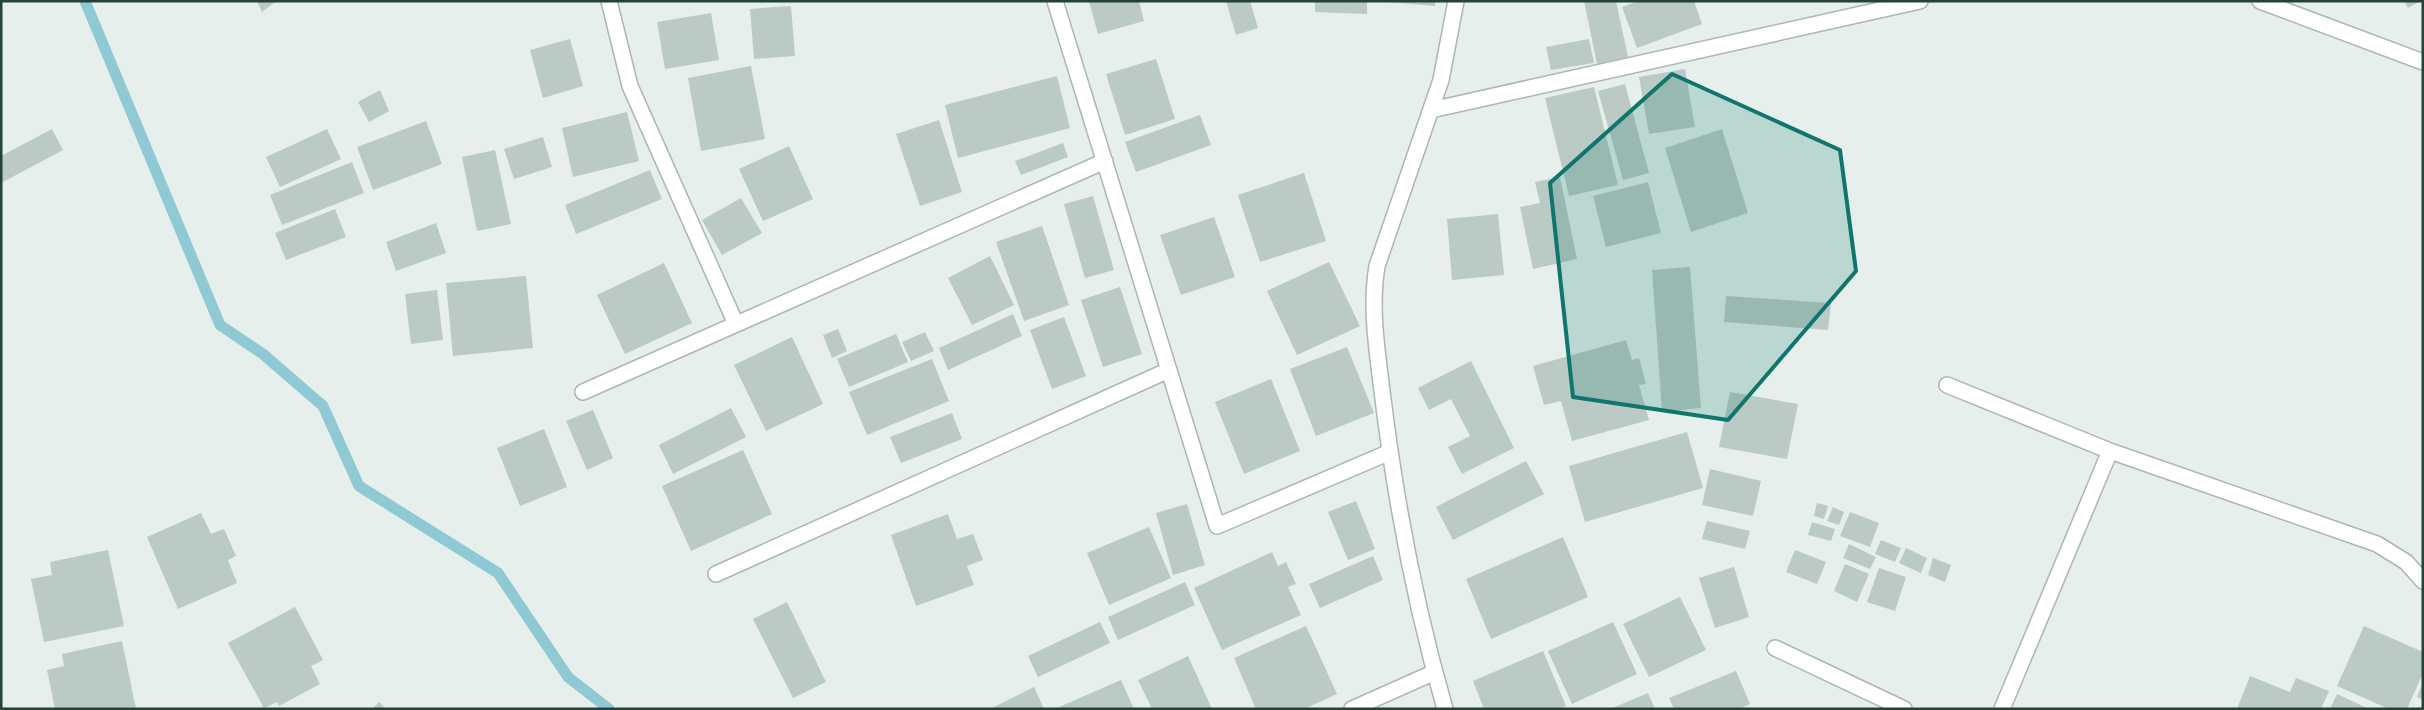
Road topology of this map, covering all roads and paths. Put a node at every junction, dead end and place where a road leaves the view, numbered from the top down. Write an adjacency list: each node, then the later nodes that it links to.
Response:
1 (609, 1): 9 (street)
2 (1055, 1): 8 (street)
3 (1456, 1): 7 (street)
4 (1920, 1): 7 (street)
5 (2260, 1): 6 (street)
6 (2423, 62)
7 (1431, 110): 14 (street)
8 (1105, 161): 9 (street); 10 (street)
9 (736, 324): 12 (street)
10 (1169, 370): 14 (street); 15 (street)
11 (1947, 386): 13 (street)
12 (584, 392)
13 (2110, 451): 16 (street); 22 (street)
14 (1390, 452): 18 (street)
15 (716, 574)
16 (2423, 581)
17 (1775, 648): 21 (street)
18 (1435, 672): 19 (street); 20 (street)
19 (1352, 709)
20 (1445, 709)
21 (1904, 709)
22 (2002, 709)

